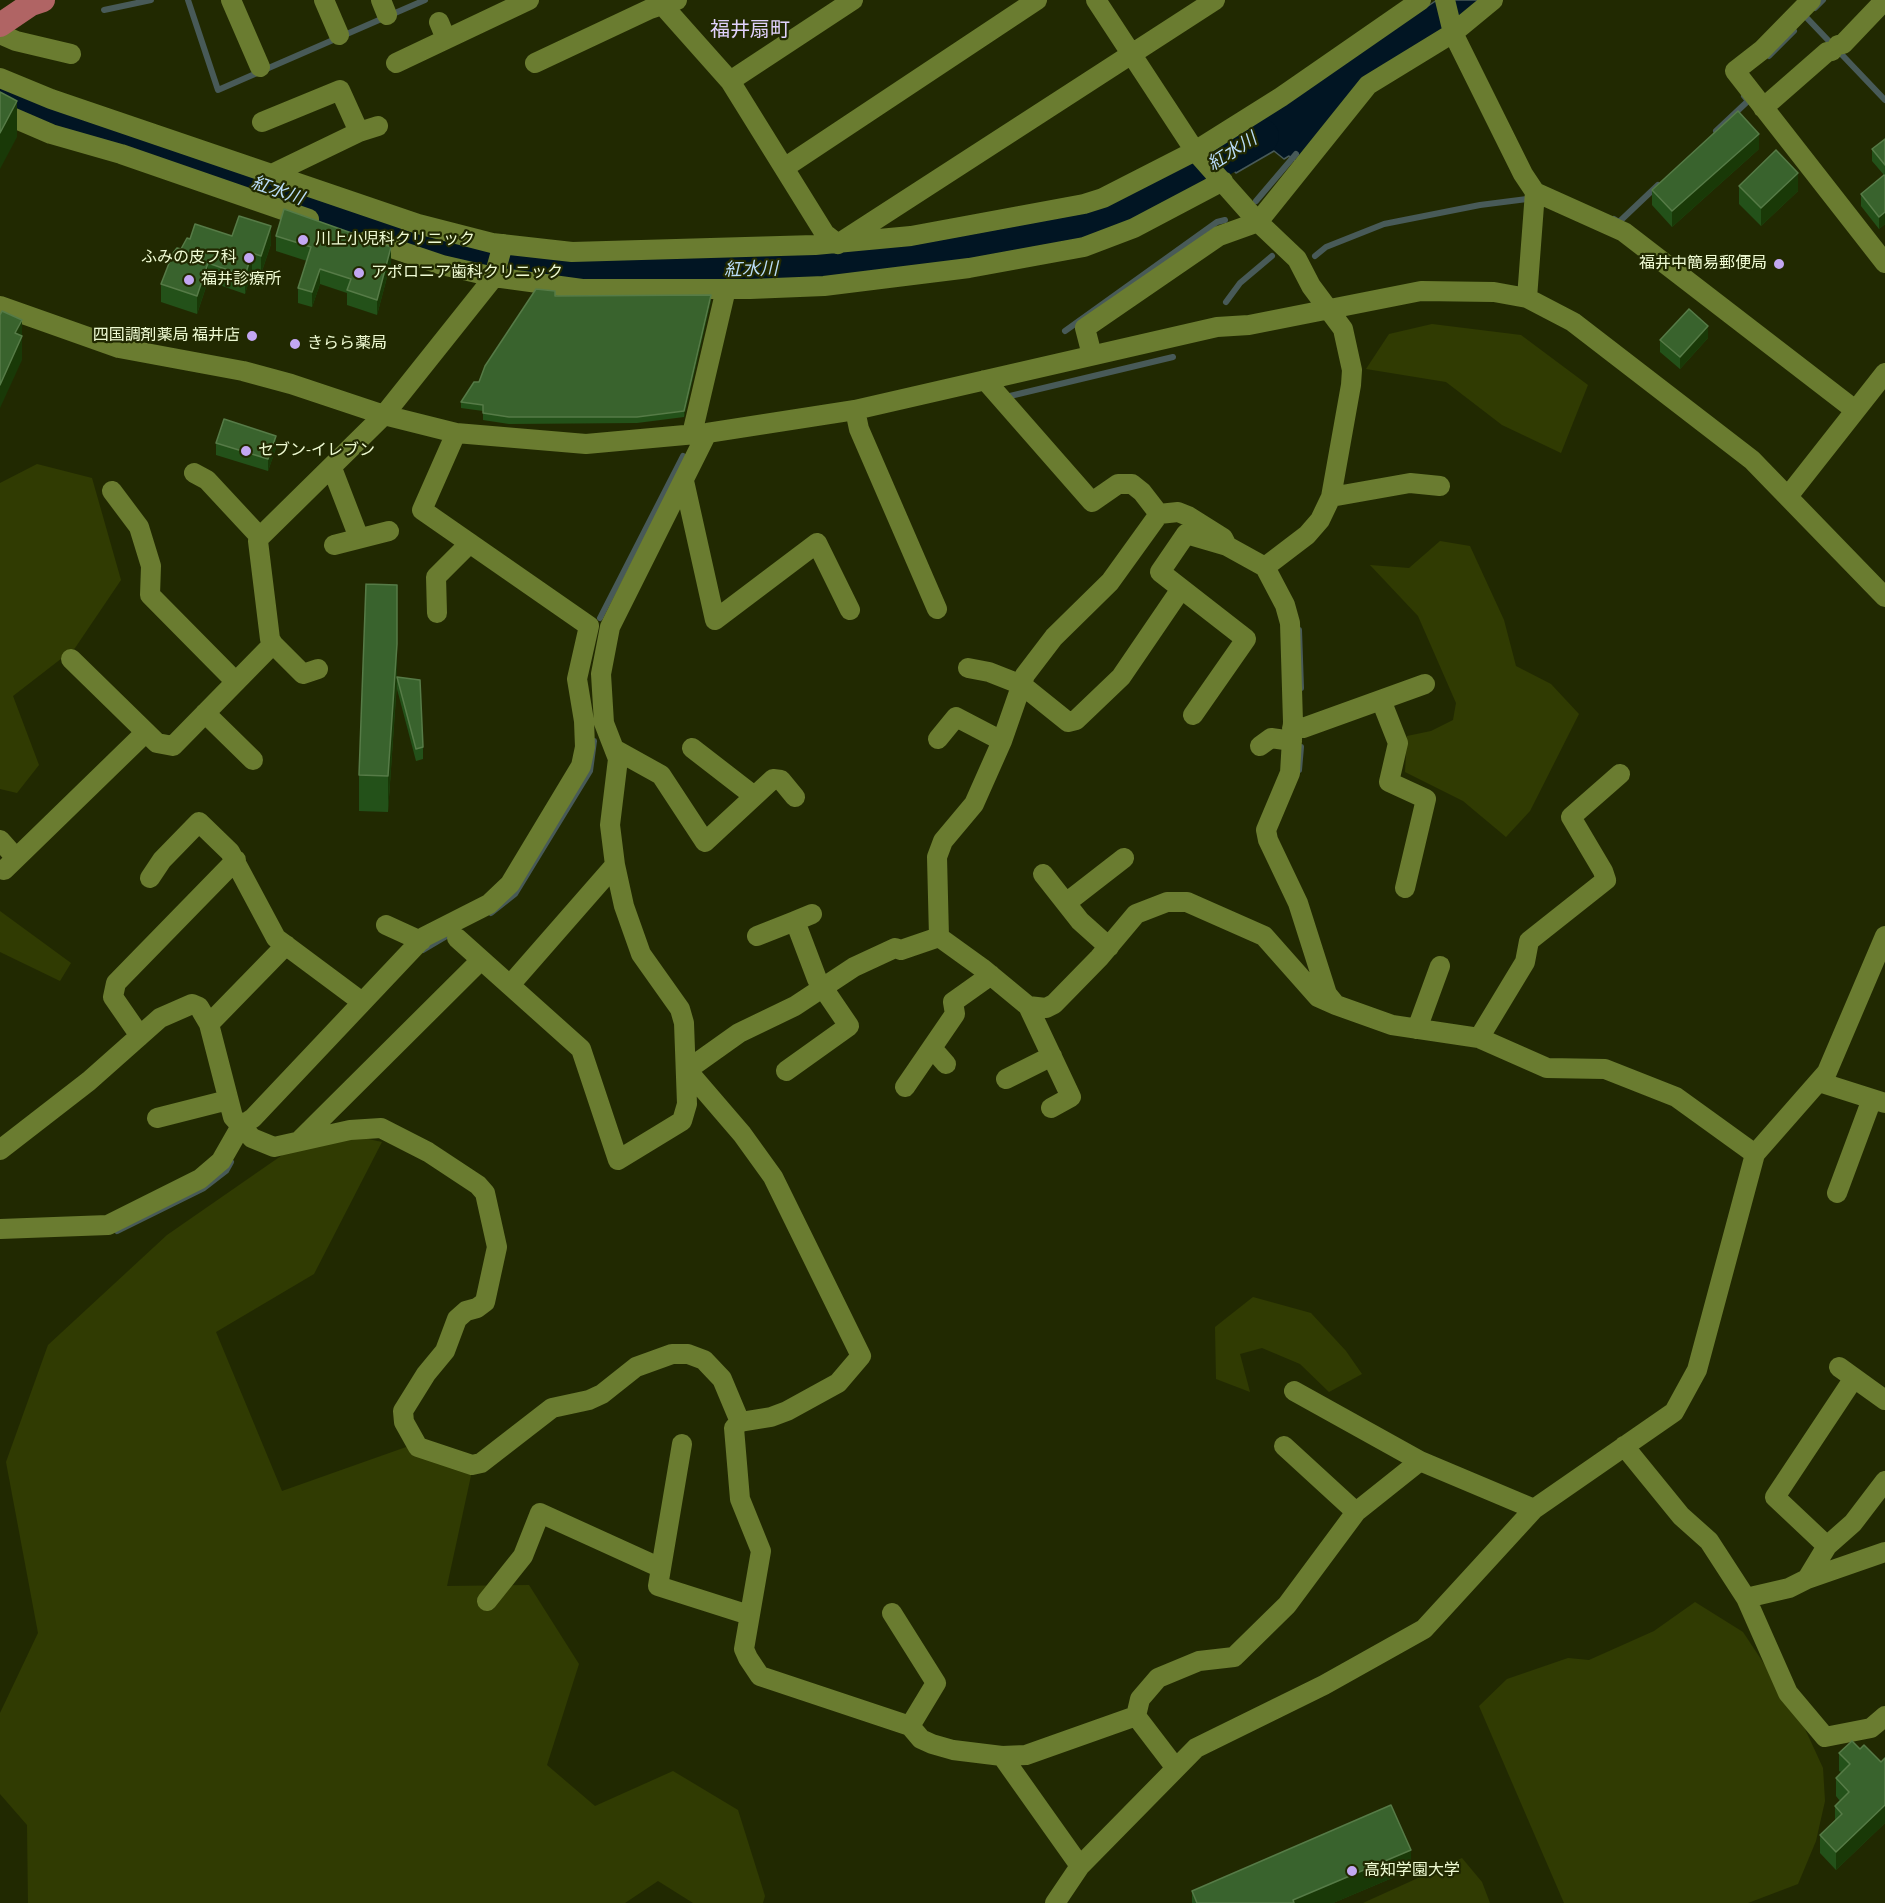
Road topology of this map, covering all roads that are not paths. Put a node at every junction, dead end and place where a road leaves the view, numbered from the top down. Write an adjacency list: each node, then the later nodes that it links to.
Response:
1 (231, 0): 23 (street)
2 (324, 0): 18 (street)
3 (529, 0): 21 (street)
4 (853, 0): 25 (street)
5 (1037, 0): 30 (street)
6 (1096, 0): 20 (street)
7 (1215, 0): 20 (street)
8 (1421, 0): 29 (street)
9 (1445, 0): 16 (street)
10 (1493, 0): 16 (street)
11 (34, 1): 15 (main road)
12 (666, 2): 22 (street); 25 (street)
13 (1807, 2): 26 (street)
14 (1882, 11): 26 (street)
15 (0, 26)
16 (1453, 29): 33 (street); 34 (street)
17 (0, 34): 19 (street)
18 (339, 35)
19 (71, 54)
20 (1132, 54): 29 (street); 37 (street)
21 (396, 63)
22 (535, 63)
23 (260, 68)
24 (0, 78): 31 (street)
25 (730, 81): 30 (street)
26 (1763, 108): 39 (street)
27 (0, 112): 35 (street)
28 (262, 122): 31 (street)
29 (1198, 152): 32 (street); 37 (street)
30 (784, 168): 37 (street)
31 (272, 174): 38 (street)
32 (1223, 180): 34 (street); 41 (street)
33 (1536, 192): 42 (street); 49 (street)
34 (1258, 222): 44 (street); 45 (street)
35 (328, 225)
36 (350, 233): 40 (street)
37 (838, 244): 38 (street)
38 (502, 246): 40 (street)
39 (1885, 263)
40 (494, 275): 41 (street); 50 (street)
41 (726, 289): 52 (street)
42 (1527, 298): 44 (street); 58 (street)
43 (0, 306): 50 (street)
44 (1329, 309): 45 (street); 59 (street)
45 (1092, 355): 47 (street)
46 (1885, 373): 49 (street)
47 (985, 380): 48 (street); 60 (street)
48 (855, 410): 52 (street); 70 (street)
49 (1855, 410): 58 (street)
50 (384, 415): 51 (street); 53 (street)
51 (456, 433): 52 (street); 64 (street)
52 (699, 434): 55 (street)
53 (332, 468): 62 (street); 63 (street)
54 (194, 473): 62 (street)
55 (684, 481): 71 (street); 89 (street)
56 (1440, 486): 59 (street)
57 (112, 491): 77 (street)
58 (1789, 495): 69 (street)
59 (1331, 497): 67 (street)
60 (1159, 514): 66 (street); 79 (street)
61 (389, 531): 63 (street)
62 (260, 537): 73 (street)
63 (359, 538): 65 (street)
64 (470, 543): 72 (street); 106 (street)
65 (334, 545)
66 (1227, 546): 67 (street); 68 (street)
67 (1265, 567): 84 (street)
68 (1181, 589): 79 (street); 82 (street)
69 (1885, 597)
70 (937, 609)
71 (850, 610)
72 (437, 613)
73 (273, 644): 76 (street); 77 (street)
74 (71, 659): 83 (street)
75 (968, 668): 79 (street)
76 (318, 669)
77 (236, 682): 81 (street)
78 (1425, 684): 80 (street)
79 (1022, 685): 86 (street)
80 (1381, 700): 84 (street); 100 (street)
81 (206, 713): 83 (street); 90 (street)
82 (1193, 715)
83 (146, 732): 94 (street)
84 (1292, 734): 87 (street); 116 (street)
85 (938, 739): 86 (street)
86 (1002, 741): 104 (street)
87 (1260, 746)
88 (692, 748): 92 (street)
89 (616, 750): 92 (street); 97 (street)
90 (254, 760)
91 (1620, 774): 121 (street)
92 (754, 796): 93 (street)
93 (795, 797)
94 (0, 840)
95 (1124, 858): 101 (street)
96 (236, 860): 99 (street); 108 (street); 120 (street)
97 (615, 865): 113 (street); 125 (street)
98 (1043, 874): 101 (street)
99 (150, 878)
100 (1405, 888)
101 (1066, 903): 109 (street)
102 (386, 925): 106 (street)
103 (757, 936): 114 (street)
104 (939, 937): 112 (street); 114 (street)
105 (457, 938): 110 (street)
106 (421, 941): 115 (street)
107 (1884, 942): 128 (street)
108 (286, 945): 115 (street); 118 (street)
109 (1109, 946): 116 (street); 117 (street)
110 (481, 960): 113 (street); 135 (street)
111 (1440, 966): 119 (street)
112 (991, 975): 117 (street); 122 (street)
113 (510, 985): 125 (street)
114 (823, 988): 125 (street); 126 (street)
115 (362, 1002): 134 (street)
116 (1336, 1005): 119 (street)
117 (1028, 1006): 123 (street)
118 (209, 1024): 120 (street); 130 (street)
119 (1417, 1029): 121 (street)
120 (140, 1036): 136 (street)
121 (1479, 1038): 137 (street)
122 (932, 1048): 124 (street); 129 (street)
123 (1052, 1056): 127 (street); 132 (street)
124 (946, 1064)
125 (687, 1070): 142 (street)
126 (786, 1071)
127 (1006, 1079)
128 (1819, 1082): 131 (street); 137 (street)
129 (905, 1087)
130 (228, 1100): 133 (street); 134 (street)
131 (1879, 1101): 138 (street)
132 (1051, 1108)
133 (157, 1118)
134 (241, 1126): 135 (street); 139 (street)
135 (299, 1141): 142 (street)
136 (0, 1150)
137 (1755, 1154): 145 (street)
138 (1837, 1193)
139 (0, 1229)
140 (1294, 1391): 146 (street)
141 (1885, 1400): 150 (street)
142 (740, 1422): 157 (street)
143 (682, 1444): 152 (street)
144 (1284, 1446): 149 (street)
145 (1624, 1446): 148 (street); 154 (street)
146 (1420, 1461): 148 (street); 149 (street)
147 (1885, 1481): 150 (street)
148 (1534, 1509): 162 (street)
149 (1356, 1512): 158 (street)
150 (1827, 1546): 153 (street)
151 (1885, 1552): 153 (street)
152 (661, 1568): 155 (street); 157 (street)
153 (1807, 1579): 154 (street)
154 (1746, 1598): 159 (street)
155 (487, 1601)
156 (892, 1613): 160 (street)
157 (749, 1615): 160 (street)
158 (1136, 1716): 161 (street); 162 (street)
159 (1885, 1716)
160 (910, 1726): 161 (street)
161 (1002, 1755): 163 (street)
162 (1175, 1767): 163 (street)
163 (1080, 1866): 164 (street)
164 (1055, 1903)

